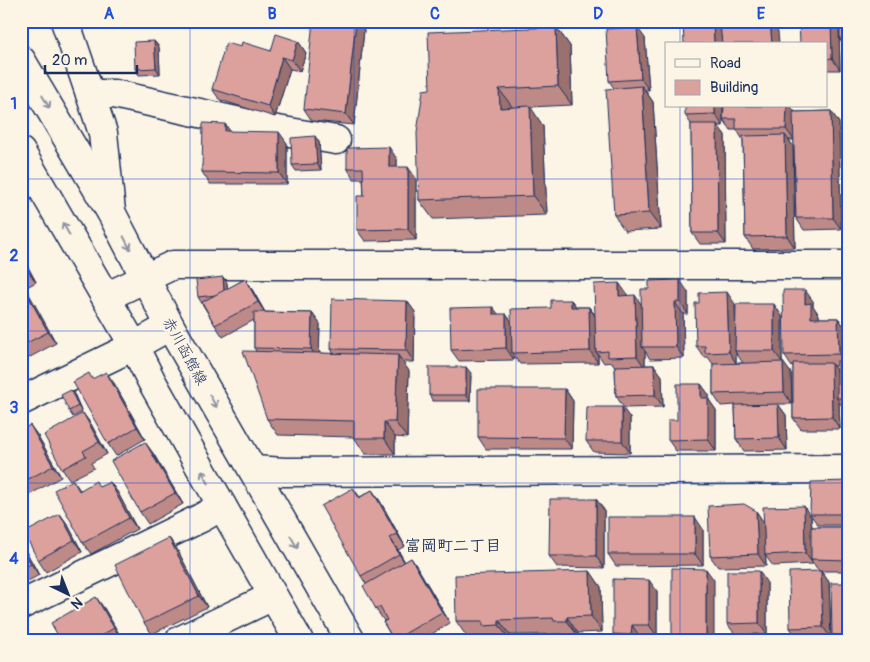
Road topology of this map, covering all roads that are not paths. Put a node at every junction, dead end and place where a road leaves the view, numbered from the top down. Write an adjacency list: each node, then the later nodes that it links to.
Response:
1 (65, 21): 3 (street)
2 (21, 60): 6 (street, 赤川函館線, one-way to 6)
3 (90, 94): 4 (street); 6 (street)
4 (336, 140)
5 (21, 152): 9 (street, one-way to 5)
6 (111, 212): 8 (street, 赤川函館線, one-way to 8)
7 (849, 265): 8 (street)
8 (145, 278): 9 (street); 10 (street, 赤川函館線)
9 (106, 297): 11 (street)
10 (170, 326): 11 (street); 14 (street, 赤川函館線, one-way to 14)
11 (134, 346): 12 (street); 15 (street, one-way to 11)
12 (21, 401)
13 (849, 468): 14 (street)
14 (253, 470): 20 (street, 赤川函館線, one-way to 20)
15 (222, 506): 16 (street); 17 (street)
16 (273, 596): 18 (street); 19 (street)
17 (21, 605)
18 (179, 641)
19 (299, 641)
20 (351, 641)

